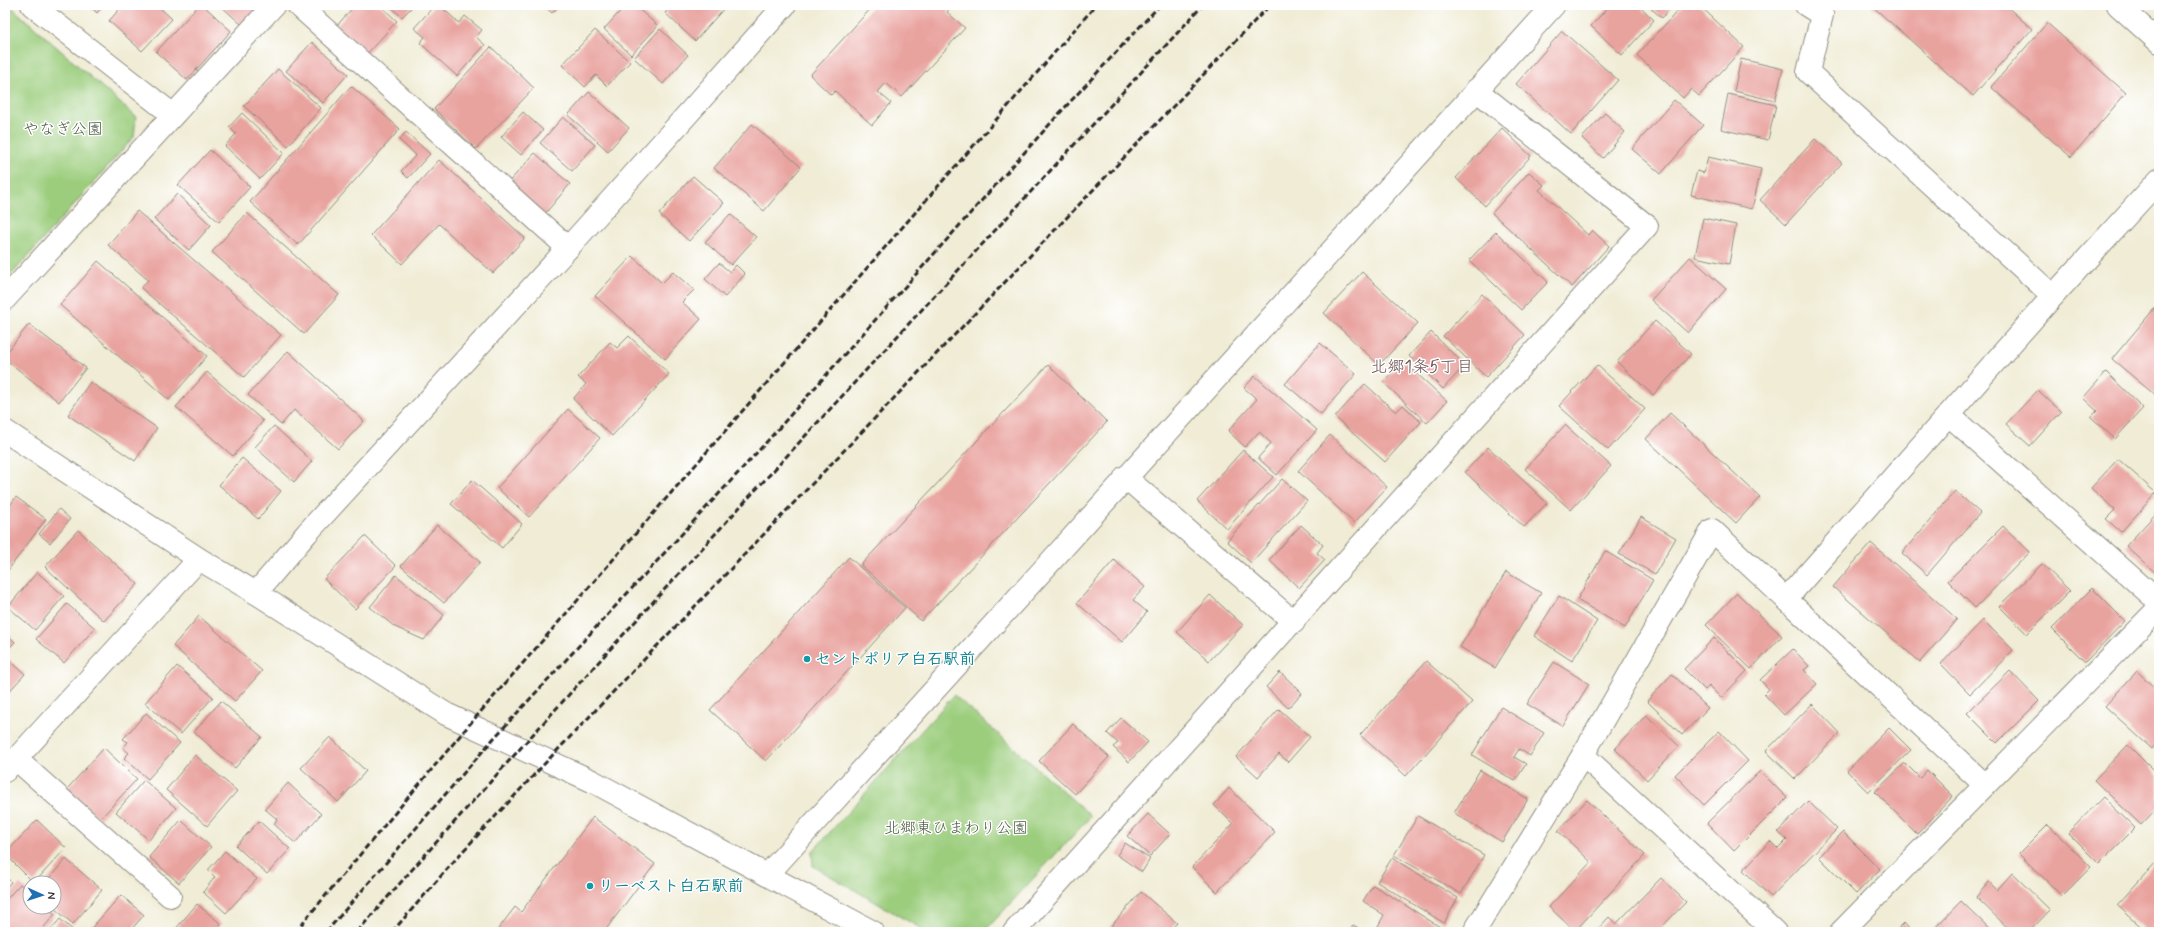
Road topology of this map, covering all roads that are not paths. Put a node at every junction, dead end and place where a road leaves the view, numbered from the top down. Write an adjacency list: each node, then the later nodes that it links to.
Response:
1 (32, 5): 10 (street)
2 (274, 5): 10 (street)
3 (298, 5): 12 (street)
4 (785, 5): 12 (street)
5 (1554, 5): 9 (street)
6 (1806, 5): 13 (street)
7 (2118, 5): 8 (street)
8 (2159, 42)
9 (1476, 90): 17 (street); 23 (street)
10 (172, 116): 14 (street)
11 (2159, 180): 13 (street)
12 (568, 248): 19 (street)
13 (2053, 296): 15 (street)
14 (5, 299)
15 (1949, 415): 20 (street); 21 (street)
16 (5, 431): 18 (street)
17 (1125, 477): 23 (street); 27 (street)
18 (199, 559): 19 (street); 25 (street)
19 (256, 593): 27 (street)
20 (1786, 599): 24 (street); 26 (street)
21 (2159, 602)
22 (2159, 608): 26 (street)
23 (1294, 622): 30 (street)
24 (1583, 755): 31 (street); 32 (street)
25 (10, 765): 28 (street)
26 (1985, 785): 33 (street)
27 (767, 875): 29 (street)
28 (170, 896)
29 (873, 932)
30 (1014, 932)
31 (1474, 932)
32 (1775, 932)
33 (1841, 932)

